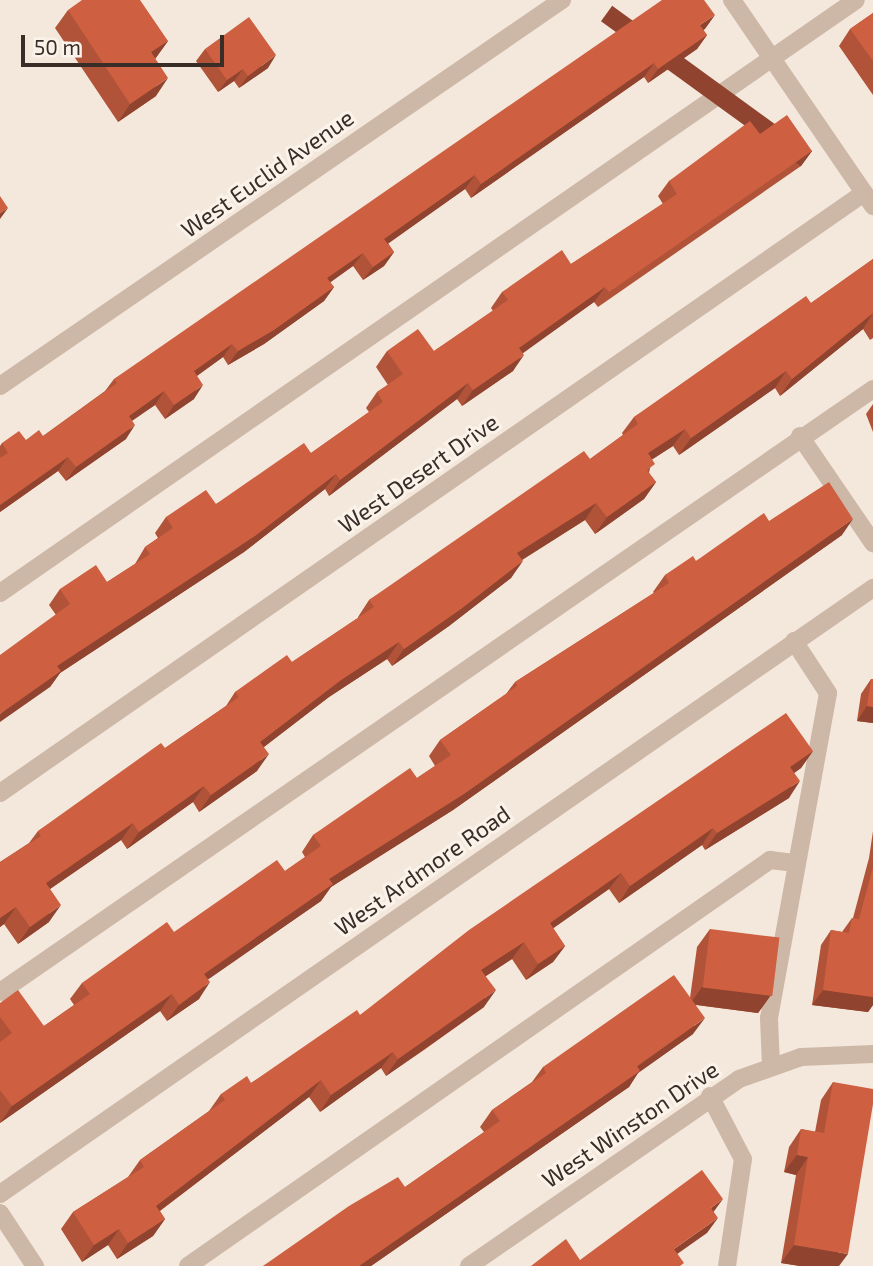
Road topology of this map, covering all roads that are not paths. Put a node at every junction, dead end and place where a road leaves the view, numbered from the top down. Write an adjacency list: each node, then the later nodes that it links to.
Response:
1 (562, 0): 6 (street, West Euclid Avenue)
2 (732, 0): 4 (street)
3 (856, 0): 4 (street)
4 (772, 58): 5 (street); 11 (street)
5 (868, 200): 13 (street, West Desert Drive)
6 (0, 386)
7 (873, 389): 8 (street)
8 (800, 436): 9 (street); 15 (street)
9 (873, 543)
10 (873, 588): 12 (street, West Ardmore Road)
11 (0, 593)
12 (794, 641): 14 (street); 19 (street, West Ardmore Road)
13 (0, 793)
14 (796, 863): 17 (street); 22 (street)
15 (0, 992)
16 (873, 1055): 17 (street, West Winston Drive)
17 (771, 1066): 18 (street, West Winston Drive)
18 (710, 1096): 23 (street, West Winston Drive); 24 (street)
19 (0, 1194)
20 (0, 1213): 21 (street)
21 (35, 1266)
22 (188, 1266)
23 (469, 1266)
24 (727, 1266)

